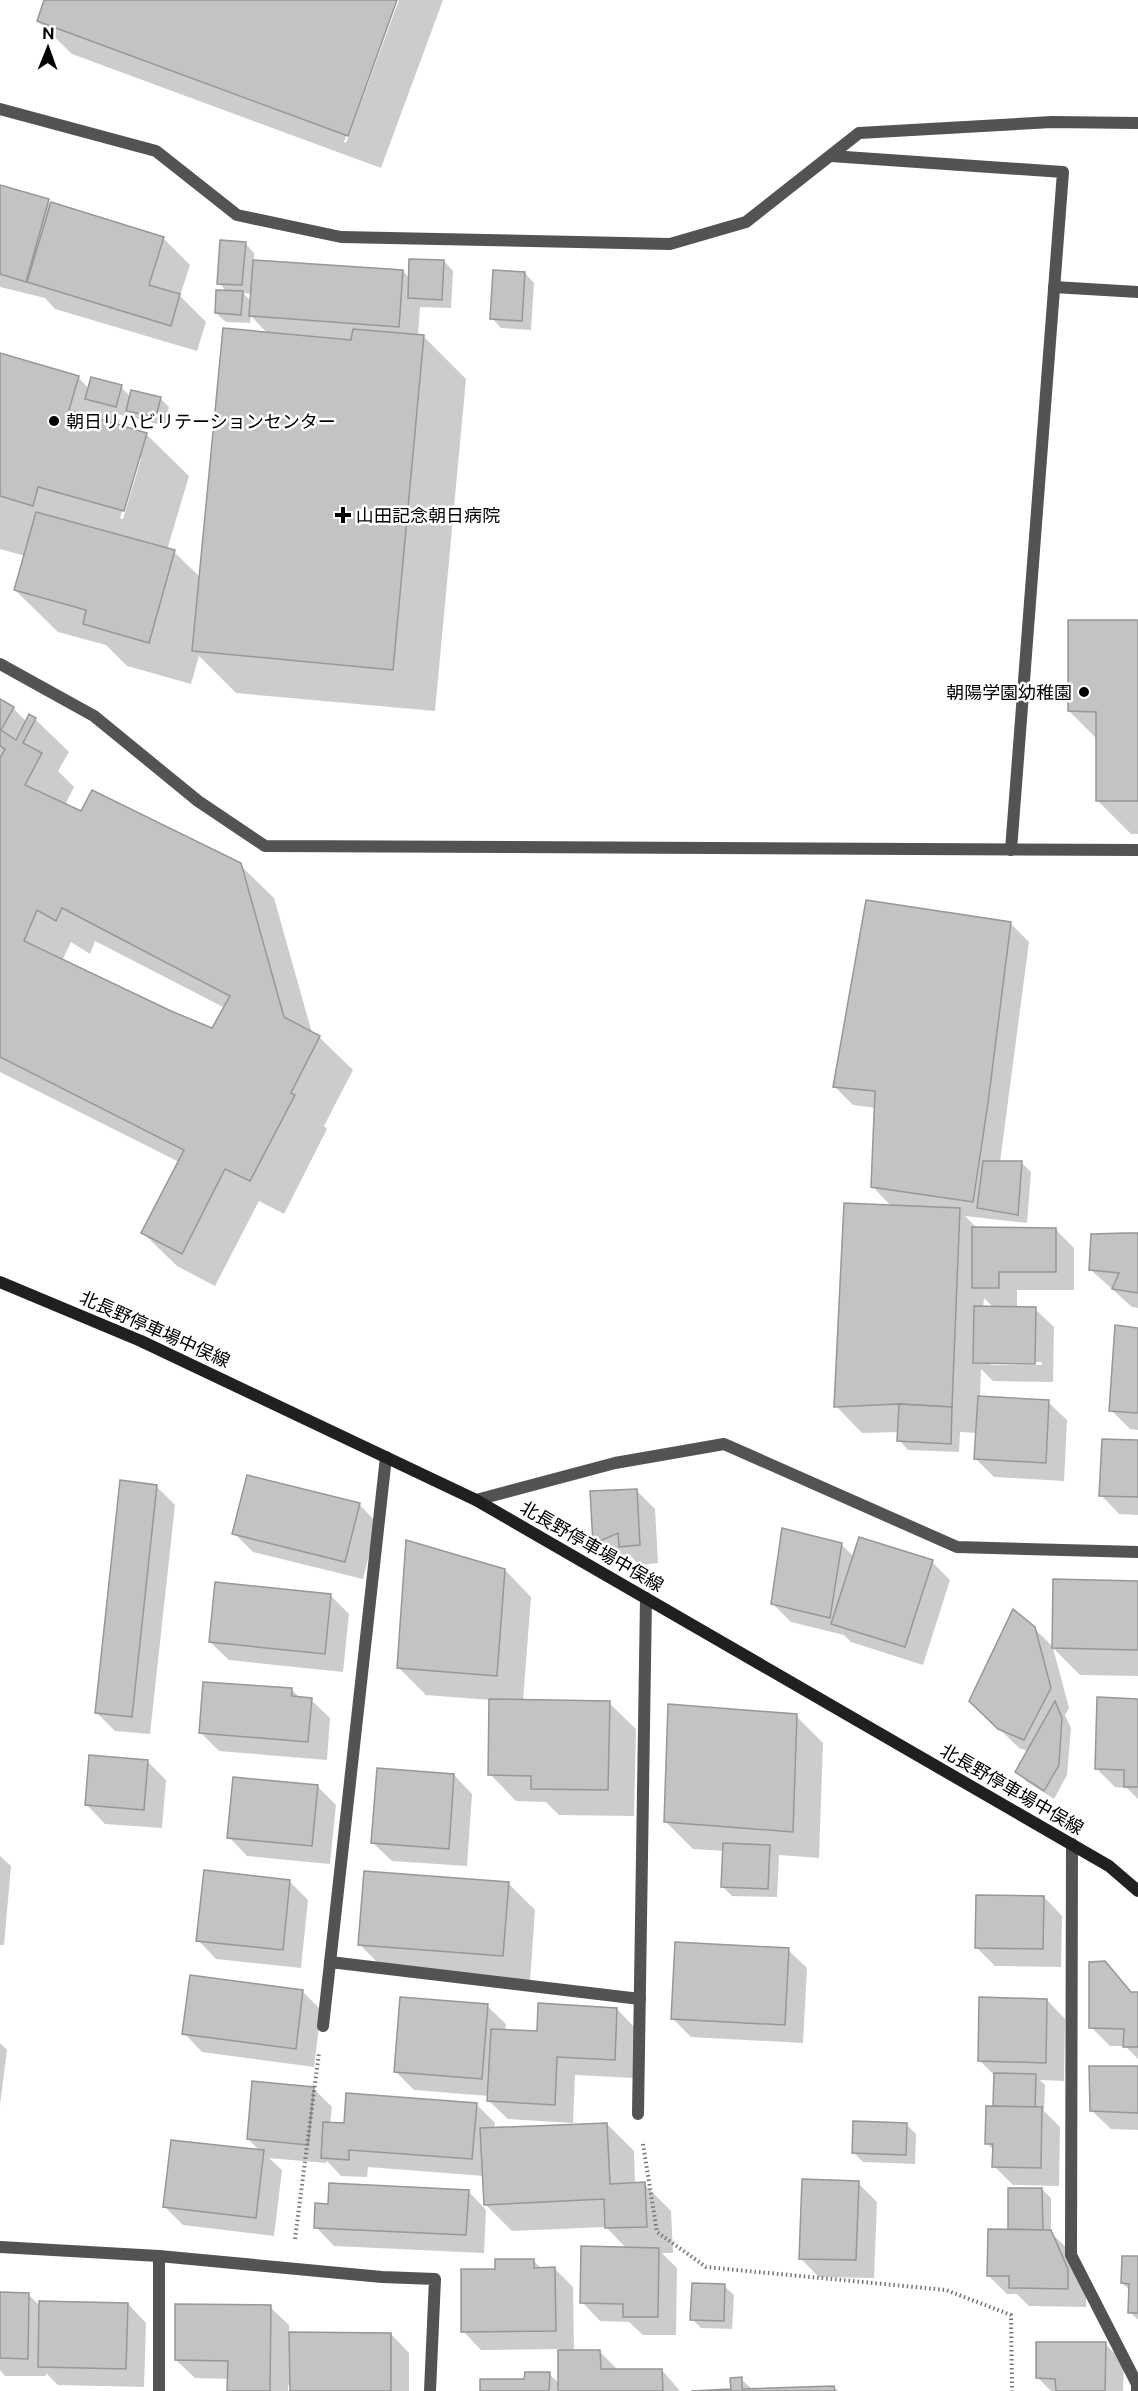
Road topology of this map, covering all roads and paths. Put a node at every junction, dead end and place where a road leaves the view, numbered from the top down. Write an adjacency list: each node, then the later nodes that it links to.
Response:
1 (0, 109): 3 (street)
2 (1138, 123): 3 (street)
3 (831, 156): 4 (street)
4 (1054, 287): 5 (street); 7 (street)
5 (1138, 292)
6 (0, 664): 7 (street)
7 (1011, 850): 8 (street)
8 (1138, 850)
9 (0, 1282): 10 (main road, 北長野停車場中俣線)
10 (386, 1457): 11 (main road, 北長野停車場中俣線); 16 (street)
11 (476, 1500): 12 (street); 13 (main road, 北長野停車場中俣線)
12 (1138, 1552)
13 (646, 1598): 14 (main road, 北長野停車場中俣線); 17 (street)
14 (1072, 1844): 15 (main road, 北長野停車場中俣線); 26 (street)
15 (1138, 1892)
16 (330, 1962): 17 (street); 18 (street)
17 (640, 1999): 19 (street)
18 (323, 2026): 22 (path)
19 (638, 2114): 25 (path)
20 (0, 2247): 21 (street)
21 (159, 2256): 22 (street); 23 (street)
22 (292, 2268): 24 (street)
23 (159, 2391)
24 (430, 2391)
25 (1012, 2391)
26 (1137, 2391)

